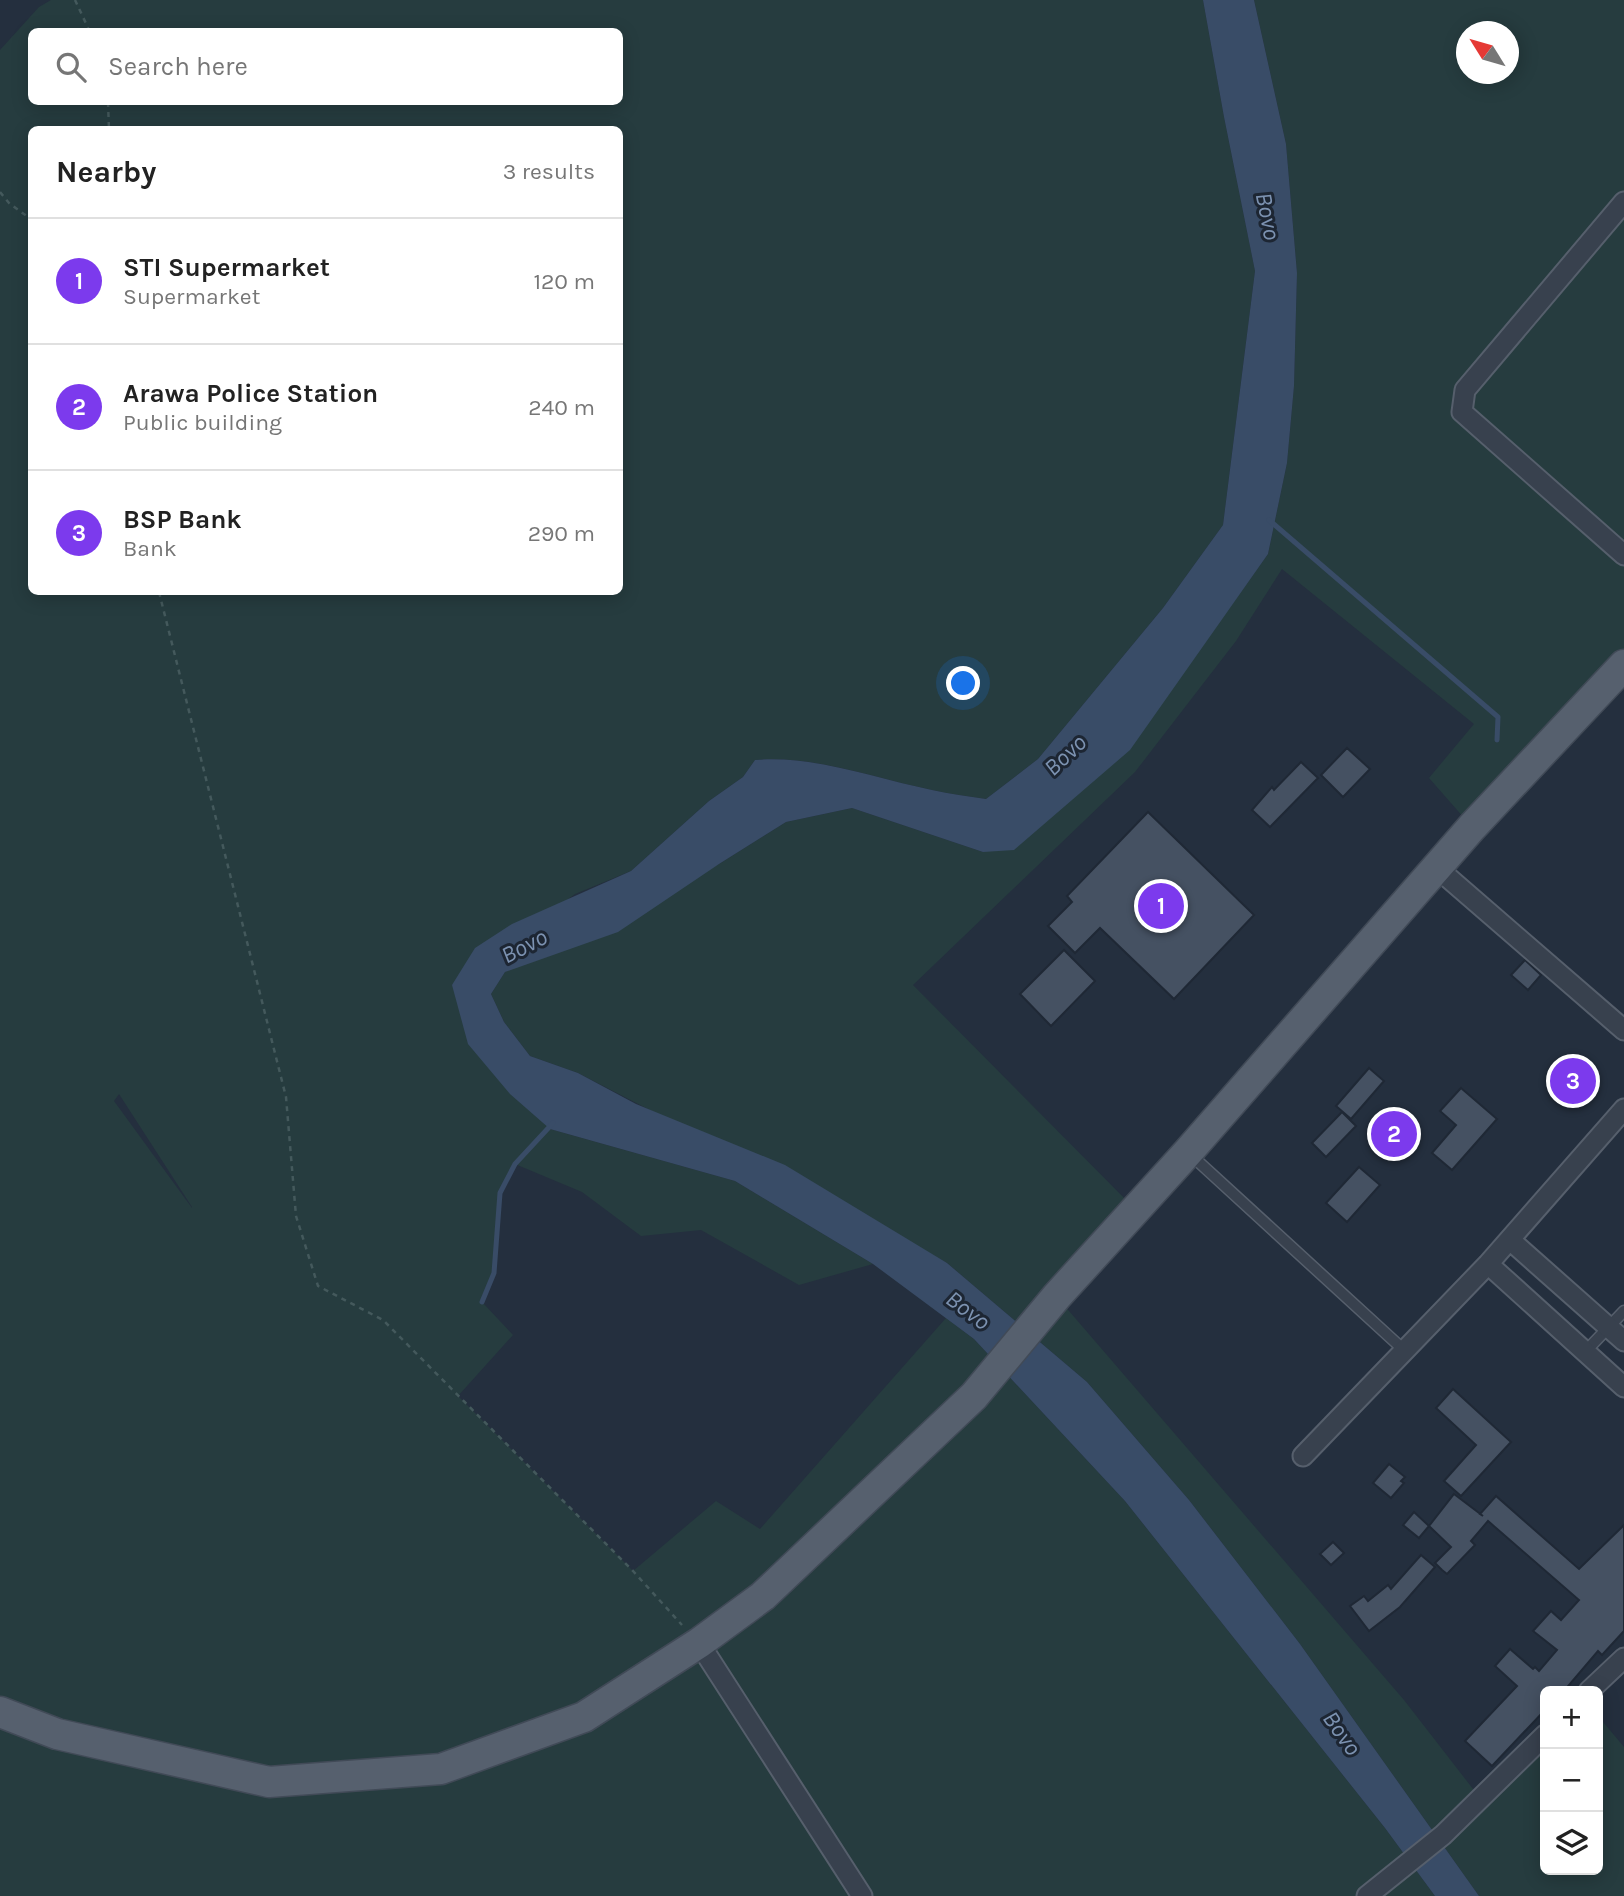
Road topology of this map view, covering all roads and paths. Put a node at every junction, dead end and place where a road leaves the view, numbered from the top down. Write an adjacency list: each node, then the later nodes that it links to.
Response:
1 (75, 0): 2 (path)
2 (88, 28)
3 (108, 105): 4 (path)
4 (109, 126)
5 (0, 192): 7 (path)
6 (1624, 202): 8 (street)
7 (28, 217)
8 (1624, 555)
9 (160, 595): 24 (path)
10 (1624, 665): 11 (main road)
11 (1437, 868): 12 (street); 14 (main road)
12 (1624, 1030)
13 (1624, 1109): 15 (street)
14 (1188, 1153): 20 (lane); 24 (main road)
15 (1510, 1240): 16 (street); 18 (street)
16 (1488, 1265): 20 (street); 21 (street)
17 (1624, 1311): 18 (lane)
18 (1608, 1327): 19 (street); 21 (lane)
19 (1624, 1341)
20 (1405, 1351): 23 (street)
21 (1585, 1352): 22 (street)
22 (1624, 1387)
23 (1303, 1456)
24 (699, 1643): 27 (main road); 29 (street)
25 (1624, 1658): 26 (street)
26 (1594, 1686)
27 (0, 1712)
28 (1540, 1740): 30 (street)
29 (862, 1896)
30 (1367, 1896)

